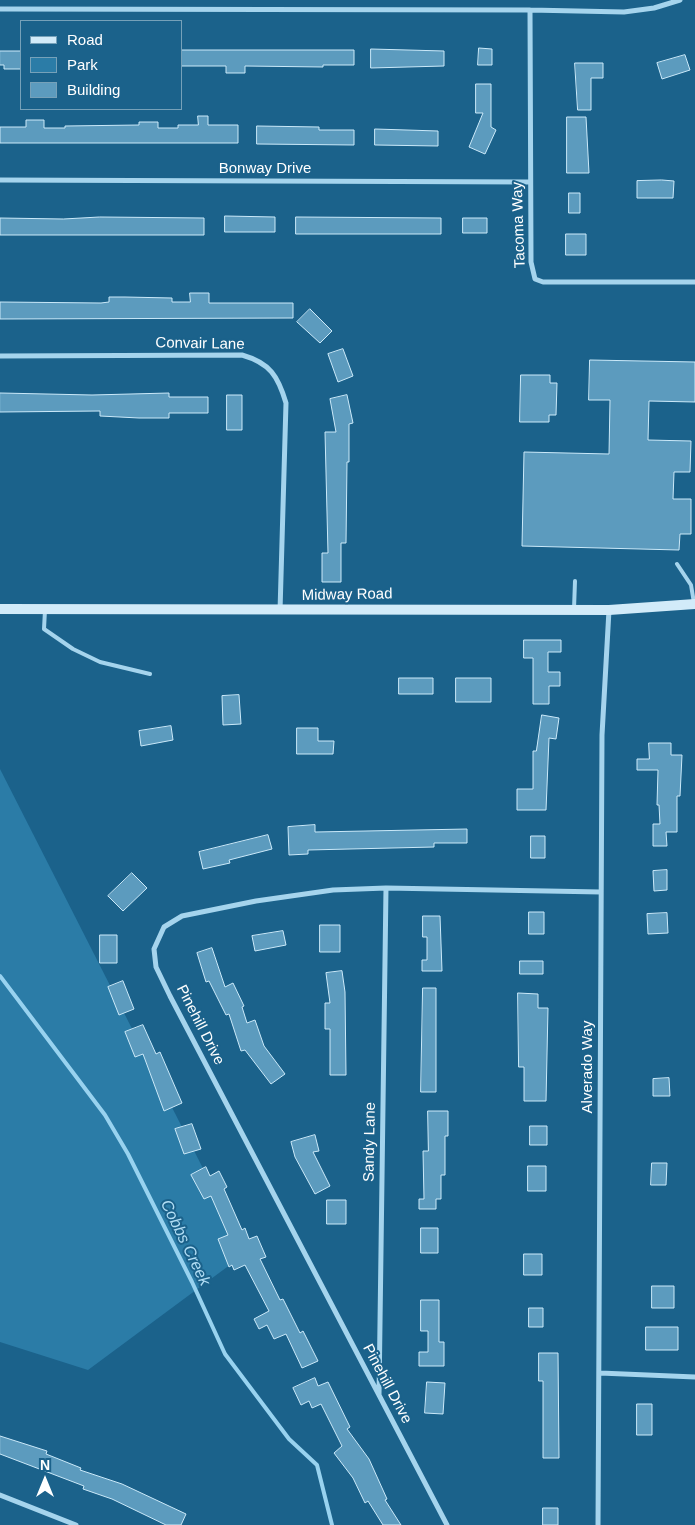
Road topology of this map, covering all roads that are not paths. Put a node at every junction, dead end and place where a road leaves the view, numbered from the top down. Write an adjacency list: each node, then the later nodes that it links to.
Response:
1 (680, 0): 3 (street)
2 (0, 9): 3 (street)
3 (530, 10): 5 (street, Tacoma Way)
4 (0, 180): 5 (street, Bonway Drive)
5 (530, 182): 6 (street, Tacoma Way)
6 (695, 282)
7 (0, 356): 15 (street, Convair Lane)
8 (677, 564): 10 (lane)
9 (575, 581): 13 (lane)
10 (695, 604): 14 (street, Midway Road)
11 (0, 609): 12 (street, Midway Road)
12 (45, 609): 15 (street, Midway Road); 16 (lane)
13 (574, 609): 14 (street, Midway Road); 15 (street, Midway Road)
14 (609, 610): 18 (street, Alverado Way)
15 (280, 611)
16 (150, 674)
17 (386, 888): 18 (street, Pinehill Drive); 21 (street, Sandy Lane); 21 (street, Pinehill Drive)
18 (601, 892): 19 (street, Alverado Way)
19 (600, 1372): 20 (street); 25 (street, Alverado Way)
20 (695, 1377)
21 (379, 1396): 24 (street, Pinehill Drive)
22 (0, 1495): 23 (street)
23 (76, 1525)
24 (447, 1525)
25 (598, 1525)

